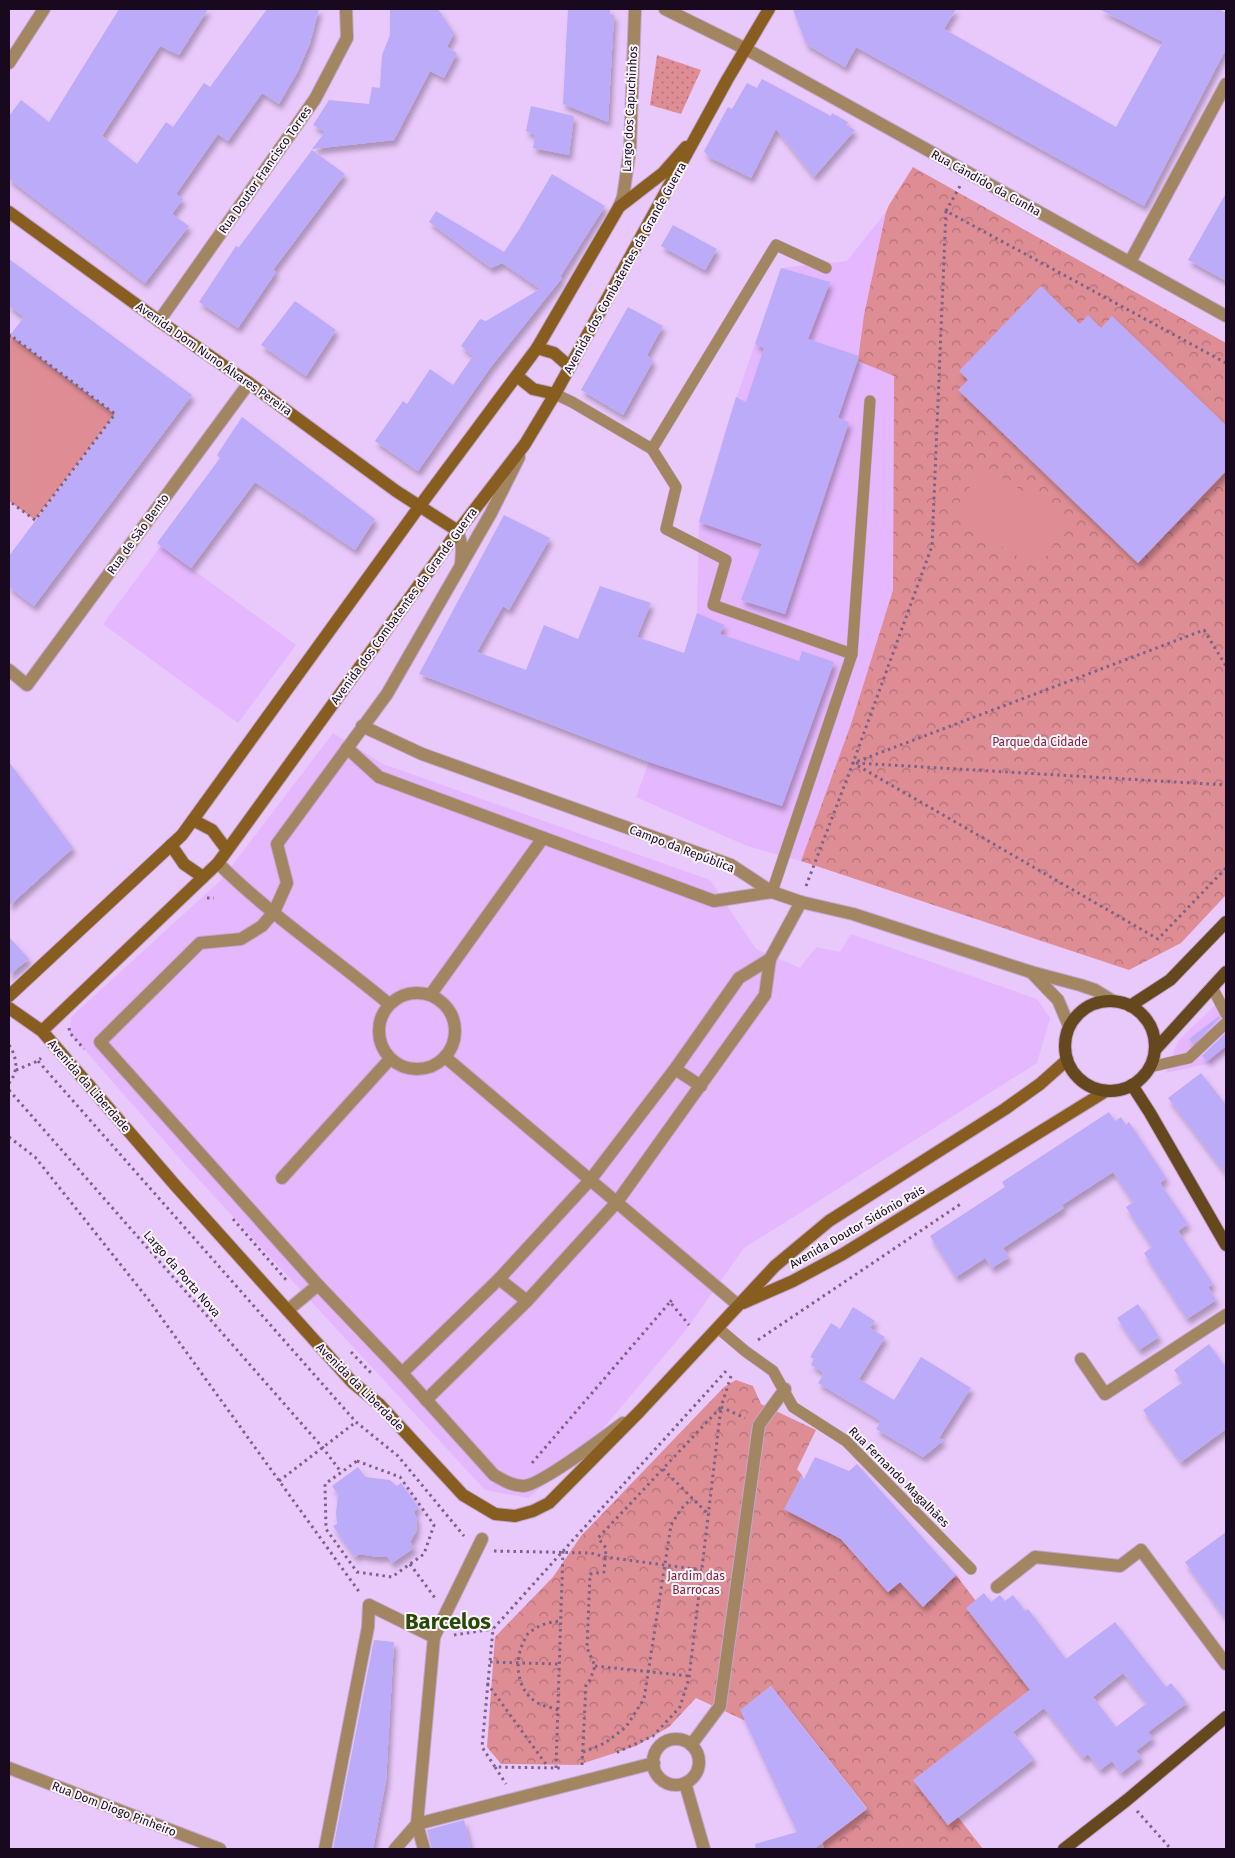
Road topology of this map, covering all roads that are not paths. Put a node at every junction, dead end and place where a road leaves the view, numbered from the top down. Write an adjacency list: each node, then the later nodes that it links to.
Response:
1 (44, 9): 7 (street)
2 (346, 9): 15 (street, Rua Doutor Francisco Torres)
3 (635, 9): 10 (street, Largo dos Capuchinhos)
4 (665, 9): 6 (street)
5 (769, 9): 6 (main road, Avenida dos Combatentes da Grande Guerra)
6 (746, 49): 9 (main road, Avenida dos Combatentes da Grande Guerra); 12 (street, Rua Cândido da Cunha)
7 (9, 63)
8 (1226, 84): 12 (street)
9 (700, 131): 10 (main road, Avenida dos Combatentes da Grande Guerra); 17 (main road, Avenida dos Combatentes da Grande Guerra)
10 (619, 207): 16 (main road, Avenida dos Combatentes da Grande Guerra)
11 (9, 212): 15 (main road, Avenida Dom Nuno Álvares Pereira)
12 (1130, 262): 14 (street, Rua Cândido da Cunha)
13 (826, 268): 23 (lane)
14 (1226, 316)
15 (159, 320): 19 (main road, Avenida Dom Nuno Álvares Pereira)
16 (537, 348): 17 (main road); 18 (main road, Avenida dos Combatentes da Grande Guerra)
17 (570, 367): 20 (main road, Avenida dos Combatentes da Grande Guerra)
18 (517, 376): 20 (main road); 24 (main road, Avenida dos Combatentes da Grande Guerra)
19 (250, 383): 24 (main road, Avenida Dom Nuno Álvares Pereira); 28 (street, Rua de São Bento)
20 (555, 394): 22 (main road, Avenida dos Combatentes da Grande Guerra); 23 (lane)
21 (870, 402): 27 (lane)
22 (525, 444): 25 (main road, Avenida dos Combatentes da Grande Guerra); 26 (street)
23 (652, 449): 27 (lane)
24 (419, 507): 25 (main road, Avenida Dom Nuno Álvares Pereira); 31 (main road, Avenida dos Combatentes da Grande Guerra)
25 (458, 531): 26 (street); 34 (main road, Avenida dos Combatentes da Grande Guerra)
26 (461, 567): 29 (street)
27 (852, 654): 37 (lane)
28 (9, 670)
29 (362, 726): 30 (street); 37 (street, Campo da República)
30 (347, 748): 32 (street); 39 (street)
31 (193, 820): 33 (main road, Avenida dos Combatentes da Grande Guerra); 34 (main road)
32 (543, 838): 37 (street); 45 (street)
33 (172, 846): 36 (main road); 46 (main road, Avenida dos Combatentes da Grande Guerra)
34 (227, 850): 35 (main road, Avenida dos Combatentes da Grande Guerra)
35 (218, 863): 36 (main road, Avenida dos Combatentes da Grande Guerra); 39 (street)
36 (203, 877): 54 (main road, Avenida dos Combatentes da Grande Guerra)
37 (772, 892): 38 (street, Campo da República)
38 (801, 902): 41 (street); 42 (street, Campo da República)
39 (274, 912): 48 (street); 69 (street)
40 (1226, 922): 49 (main road)
41 (770, 959): 60 (street); 62 (street)
42 (1032, 972): 47 (street, Campo da República); 53 (street, Campo da República)
43 (1226, 972): 44 (main road)
44 (1212, 987): 51 (lane); 55 (main road)
45 (431, 994): 48 (street); 56 (street)
46 (9, 996)
47 (1113, 1001): 49 (main road); 53 (main road)
48 (389, 1004): 57 (street)
49 (1130, 1006): 55 (main road)
50 (9, 1008): 54 (main road, Avenida da Liberdade)
51 (1226, 1014)
52 (1226, 1023): 59 (lane)
53 (1069, 1026): 58 (main road)
54 (42, 1030): 72 (main road, Avenida da Liberdade)
55 (1155, 1050): 59 (main road)
56 (445, 1057): 57 (street); 65 (street)
57 (390, 1059): 64 (street)
58 (1067, 1060): 63 (main road); 71 (main road, Avenida Doutor Sidónio Pais)
59 (1150, 1066): 61 (main road)
60 (675, 1069): 62 (street); 65 (street)
61 (1132, 1085): 63 (main road); 67 (main road)
62 (701, 1086): 66 (street)
63 (1106, 1091): 71 (main road, Avenida Doutor Sidónio Pais)
64 (282, 1178)
65 (591, 1179): 66 (street); 68 (street)
66 (617, 1202): 70 (street); 71 (street)
67 (1226, 1245)
68 (499, 1279): 70 (street); 76 (street)
69 (318, 1285): 72 (street); 76 (street)
70 (527, 1300): 78 (street)
71 (738, 1305): 74 (main road, Avenida da Liberdade)
72 (288, 1310): 79 (main road, Avenida da Liberdade)
73 (1226, 1315): 75 (street)
74 (718, 1328): 77 (lane, Rua Fernando Magalhães); 79 (main road, Avenida da Liberdade)
75 (1081, 1358)
76 (402, 1373): 78 (street)
77 (785, 1389): 81 (lane, Rua Fernando Magalhães); 86 (street)
78 (426, 1400): 79 (street)
79 (640, 1411)
80 (482, 1539): 83 (street)
81 (970, 1569)
82 (997, 1587): 84 (street)
83 (434, 1637): 90 (street); 92 (street)
84 (1226, 1664)
85 (1226, 1717): 96 (main road)
86 (691, 1745): 87 (street); 89 (street)
87 (654, 1763): 89 (street); 90 (street)
88 (9, 1770): 91 (street, Rua Dom Diogo Pinheiro)
89 (685, 1783): 95 (street)
90 (417, 1824): 93 (street); 94 (street)
91 (220, 1849)
92 (325, 1849)
93 (395, 1849)
94 (424, 1849)
95 (704, 1849)
96 (1064, 1849)

